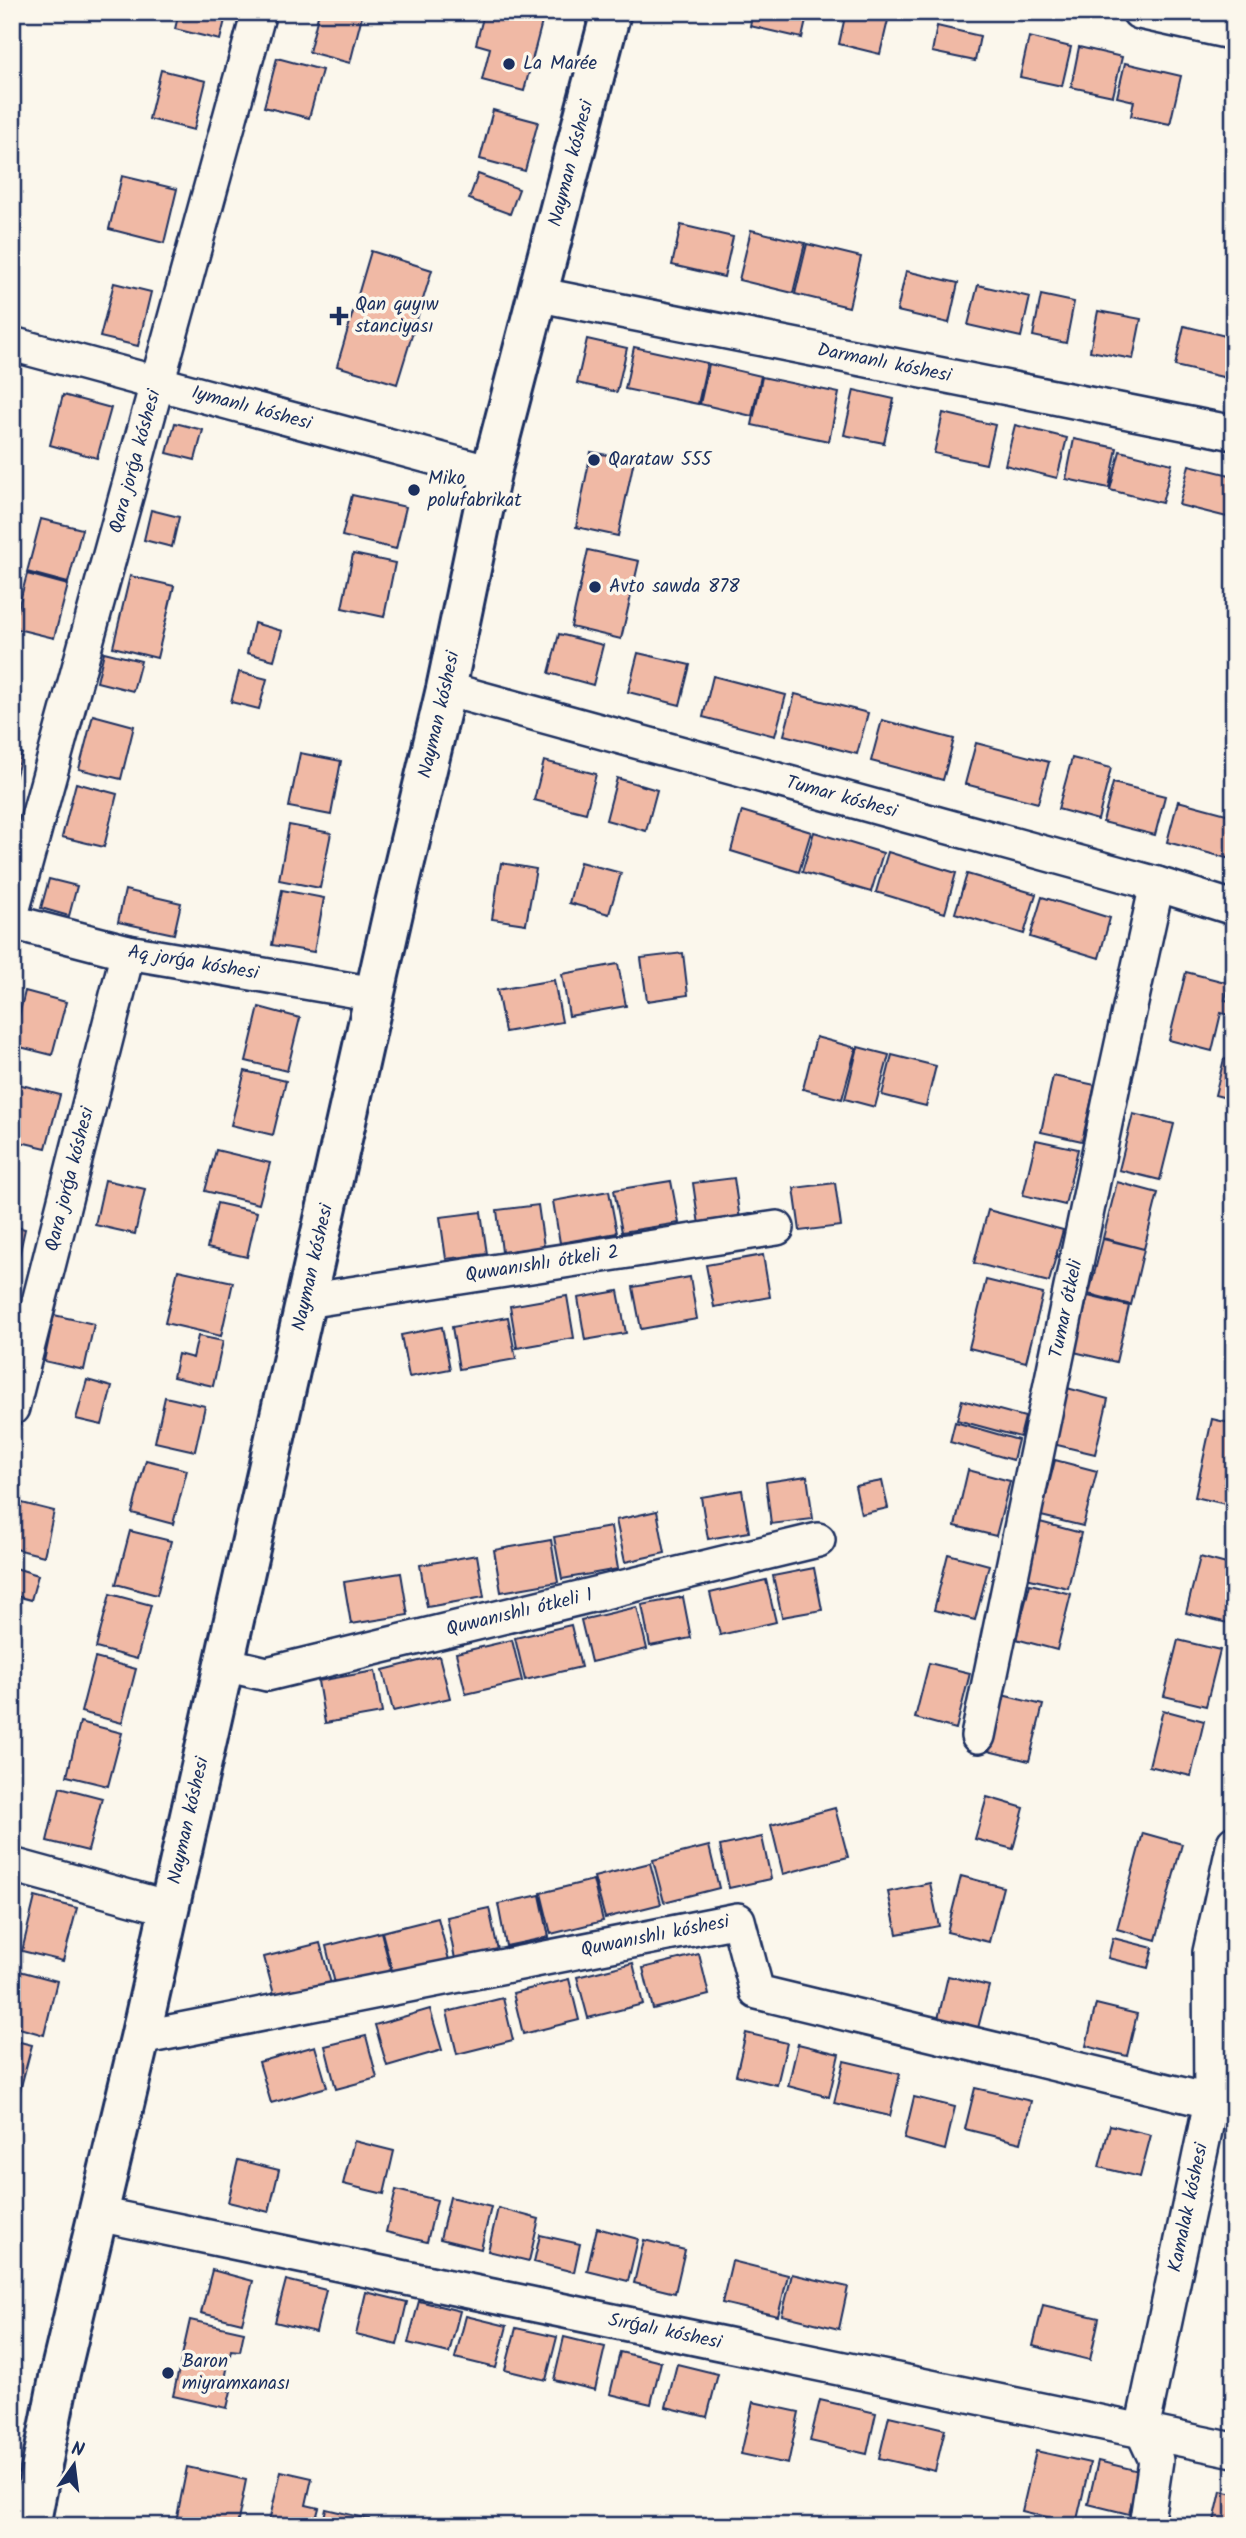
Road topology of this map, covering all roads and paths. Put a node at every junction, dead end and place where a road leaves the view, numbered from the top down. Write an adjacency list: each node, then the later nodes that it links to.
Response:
1 (259, 12): 7 (street, Qara jorǵa kóshesi)
2 (611, 12): 5 (main road, Nayman kóshesi)
3 (1139, 12): 4 (street)
4 (1234, 33)
5 (536, 294): 8 (street, Darmanlı kóshesi); 9 (main road, Nayman kóshesi)
6 (12, 344): 7 (street, Iymanlı kóshesi)
7 (157, 383): 9 (street, Iymanlı kóshesi); 13 (street, Qara jorǵa kóshesi)
8 (1234, 433)
9 (491, 473): 10 (main road, Nayman kóshesi)
10 (446, 689): 11 (street, Tumar kóshesi); 16 (main road, Nayman kóshesi)
11 (1157, 884): 12 (street, Tumar kóshesi); 22 (street, Tumar ótkeli)
12 (1234, 908)
13 (12, 912)
14 (12, 922): 15 (street, Aq jorǵa kóshesi)
15 (128, 952): 16 (street, Aq jorǵa kóshesi); 19 (street, Qara jorǵa kóshesi)
16 (374, 993): 18 (main road, Nayman kóshesi)
17 (777, 1228): 18 (street, Quwanıshlı ótkeli 2)
18 (305, 1301): 21 (main road, Nayman kóshesi)
19 (12, 1408)
20 (818, 1540): 21 (street, Quwanıshlı ótkeli 1)
21 (224, 1664): 25 (main road, Nayman kóshesi)
22 (978, 1736)
23 (1234, 1843): 27 (street, Kamalak kóshesi)
24 (12, 1864): 25 (street)
25 (169, 1908): 26 (main road, Nayman kóshesi)
26 (140, 2038): 27 (street, Quwanıshlı kóshesi); 28 (main road, Nayman kóshesi)
27 (1222, 2104): 29 (street, Kamalak kóshesi)
28 (98, 2214): 29 (street, Sırǵalı kóshesi); 31 (main road, Nayman kóshesi)
29 (1142, 2430): 30 (street, Sırǵalı kóshesi); 32 (street)
30 (1234, 2450)
31 (30, 2526)
32 (1146, 2526)

